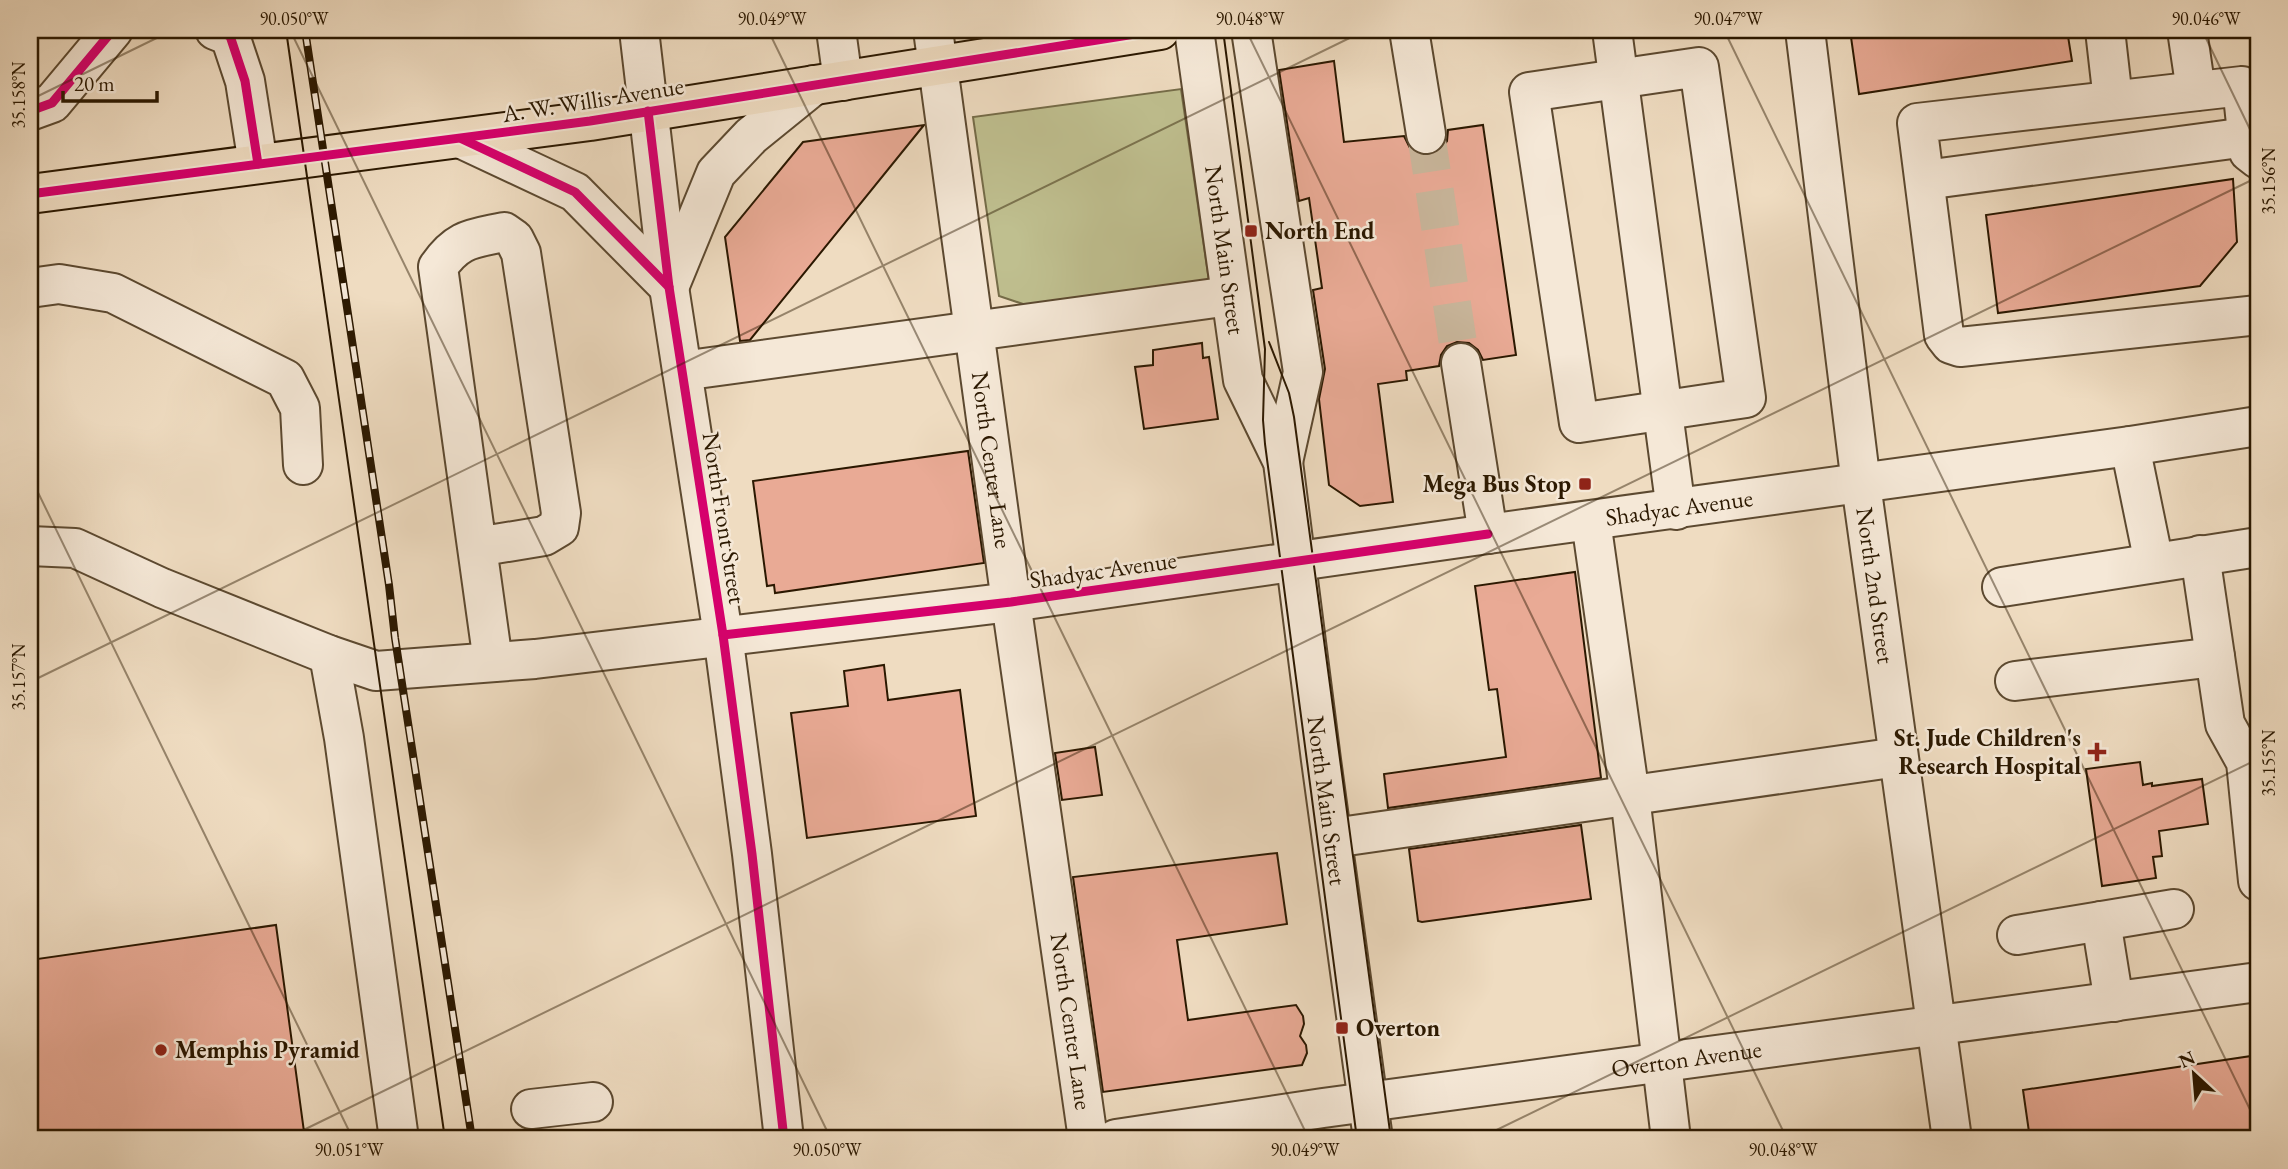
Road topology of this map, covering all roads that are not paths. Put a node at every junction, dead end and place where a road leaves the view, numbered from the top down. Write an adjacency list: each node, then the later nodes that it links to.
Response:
1 (113, 30): 19 (street)
2 (215, 30): 24 (street)
3 (639, 30): 20 (street, North Front Street)
4 (836, 30): 15 (street)
5 (1160, 30): 13 (main road, A. W. Willis Avenue)
6 (1194, 30): 29 (street, North Main Street)
7 (1251, 30): 37 (street, North Main Street)
8 (1409, 30): 21 (street)
9 (1612, 30): 14 (street)
10 (1805, 30): 39 (street, North 2nd Street)
11 (2105, 30): 18 (street)
12 (2188, 30): 17 (street)
13 (935, 48): 15 (main road, A. W. Willis Avenue); 31 (street, North Center Lane)
14 (1619, 80): 34 (street); 34 (street); 34 (street)
15 (829, 83): 20 (main road, A. W. Willis Avenue); 27 (street)
16 (2250, 83): 17 (street); 22 (street)
17 (2196, 91): 18 (street)
18 (2113, 100): 25 (street)
19 (30, 111)
20 (648, 111): 23 (main road, A. W. Willis Avenue); 27 (street, North Front Street)
21 (1426, 134)
22 (2252, 135): 25 (street)
23 (462, 139): 24 (main road, A. W. Willis Avenue); 27 (street)
24 (258, 164): 26 (main road, A. W. Willis Avenue)
25 (1925, 180): 30 (street)
26 (30, 194)
27 (669, 287): 33 (street, North Front Street)
28 (30, 288): 38 (street)
29 (1230, 296): 31 (street); 37 (street, North Main Street)
30 (2258, 315)
31 (974, 331): 33 (street); 50 (street, North Center Lane)
32 (1461, 363): 42 (street)
33 (682, 371): 51 (street, North Front Street)
34 (1663, 411): 40 (street)
35 (2258, 426): 36 (street, Shadyac Avenue)
36 (2130, 446): 39 (street, Shadyac Avenue); 48 (street)
37 (1283, 462): 47 (street, North Main Street)
38 (303, 465)
39 (1861, 484): 40 (street, Shadyac Avenue); 56 (street, North 2nd Street)
40 (1676, 510): 41 (street, Shadyac Avenue)
41 (1591, 521): 42 (street, Shadyac Avenue); 58 (street)
42 (1488, 534): 47 (street, Shadyac Avenue)
43 (30, 546): 52 (street, Shadyac Avenue)
44 (477, 547): 44 (street); 54 (street)
45 (2258, 547): 46 (street)
46 (2200, 555): 48 (street); 53 (street)
47 (1297, 561): 50 (street, Shadyac Avenue); 59 (street, North Main Street)
48 (2154, 563): 49 (street)
49 (2002, 586)
50 (1011, 602): 51 (street, Shadyac Avenue); 73 (street, North Center Lane)
51 (723, 635): 54 (street, Shadyac Avenue); 72 (street, North Front Street)
52 (329, 655): 54 (street, Shadyac Avenue); 71 (street)
53 (2215, 657): 55 (street); 57 (street)
54 (493, 662)
55 (2015, 681)
56 (1898, 757): 58 (street); 66 (street, North 2nd Street)
57 (2252, 762): 60 (street)
58 (1630, 796): 59 (street); 67 (street)
59 (1333, 838): 70 (street, North Main Street)
60 (2258, 881)
61 (2174, 909): 62 (street)
62 (2101, 921): 63 (street); 65 (street)
63 (2017, 934)
64 (2258, 982): 65 (street, Overton Avenue)
65 (2115, 1002): 66 (street, Overton Avenue)
66 (1936, 1026): 67 (street, Overton Avenue); 76 (street, North 2nd Street)
67 (1660, 1064): 70 (street, Overton Avenue); 75 (street)
68 (593, 1102): 69 (street)
69 (531, 1110)
70 (1371, 1121): 74 (street, Overton Avenue)
71 (399, 1139)
72 (784, 1139)
73 (1088, 1139)
74 (1116, 1139)
75 (1671, 1139)
76 (1952, 1139)

